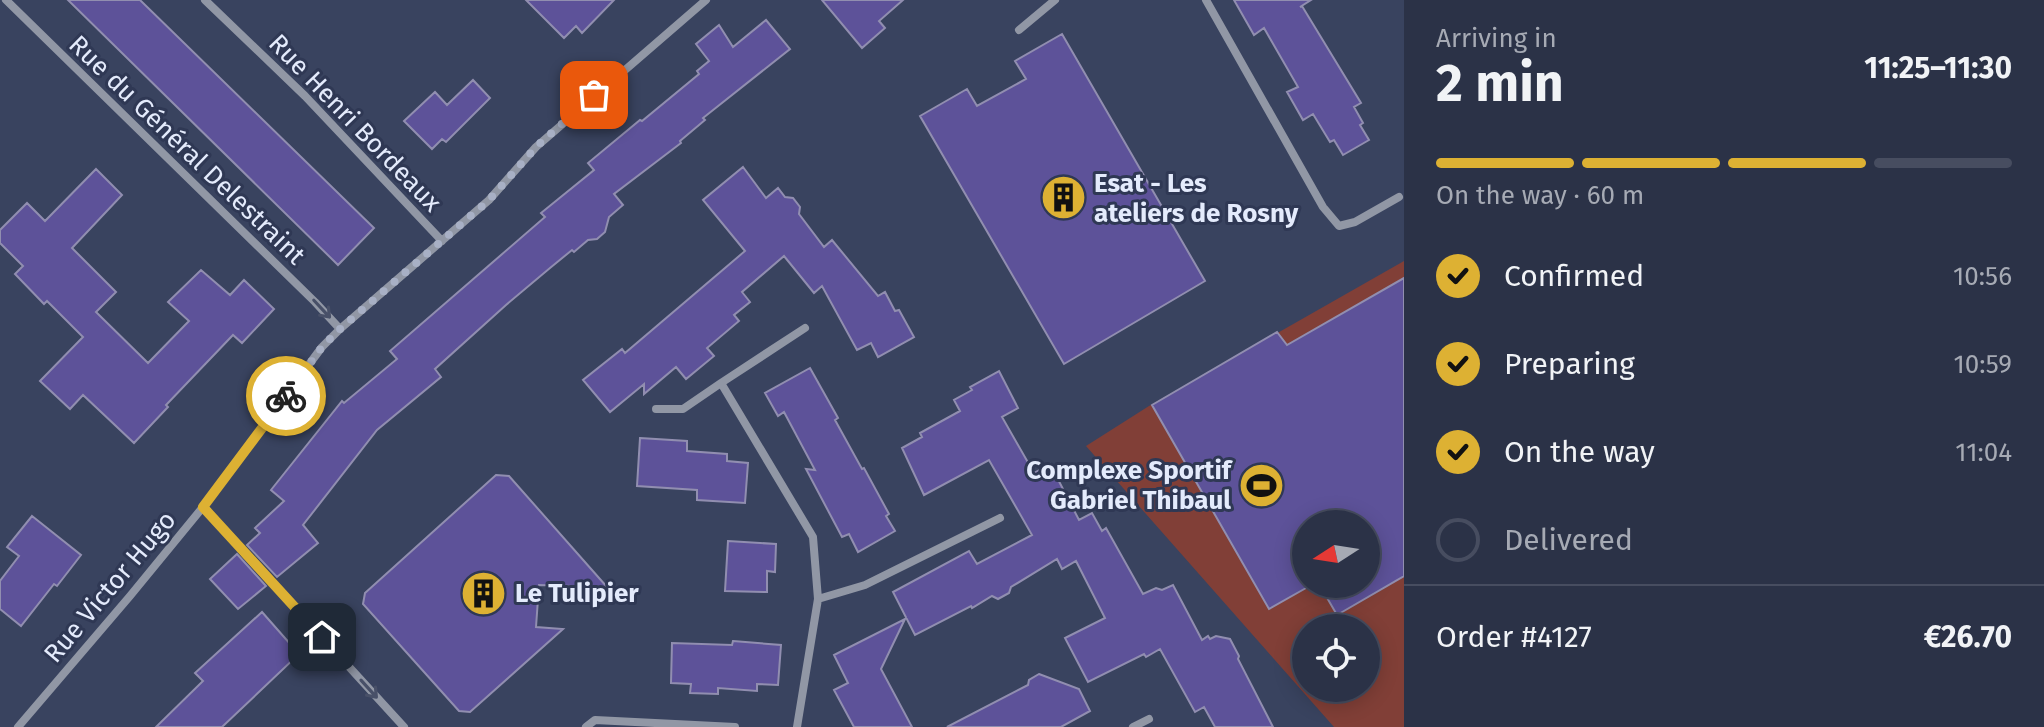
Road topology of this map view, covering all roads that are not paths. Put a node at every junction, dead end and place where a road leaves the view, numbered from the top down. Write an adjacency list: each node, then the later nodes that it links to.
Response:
1 (6, 0): 10 (street, Rue du Général Delestraint, one-way to 10)
2 (205, 0): 8 (street, Rue Henri Bordeaux)
3 (706, 0): 8 (street, Rue Victor Hugo)
4 (1055, 0): 6 (street)
5 (1206, 0): 7 (street)
6 (1019, 30)
7 (1399, 197)
8 (442, 241): 10 (street, Rue Victor Hugo)
9 (805, 328): 11 (street)
10 (340, 329): 13 (street, Rue Victor Hugo)
11 (721, 383): 12 (street); 15 (street)
12 (656, 409)
13 (203, 507): 17 (street, Rue Victor Hugo); 18 (street, one-way to 18)
14 (1000, 518): 15 (street)
15 (818, 599): 21 (street)
16 (1149, 719): 22 (street)
17 (18, 727)
18 (404, 727)
19 (586, 727): 20 (street)
20 (735, 727)
21 (797, 727)
22 (1133, 727)

